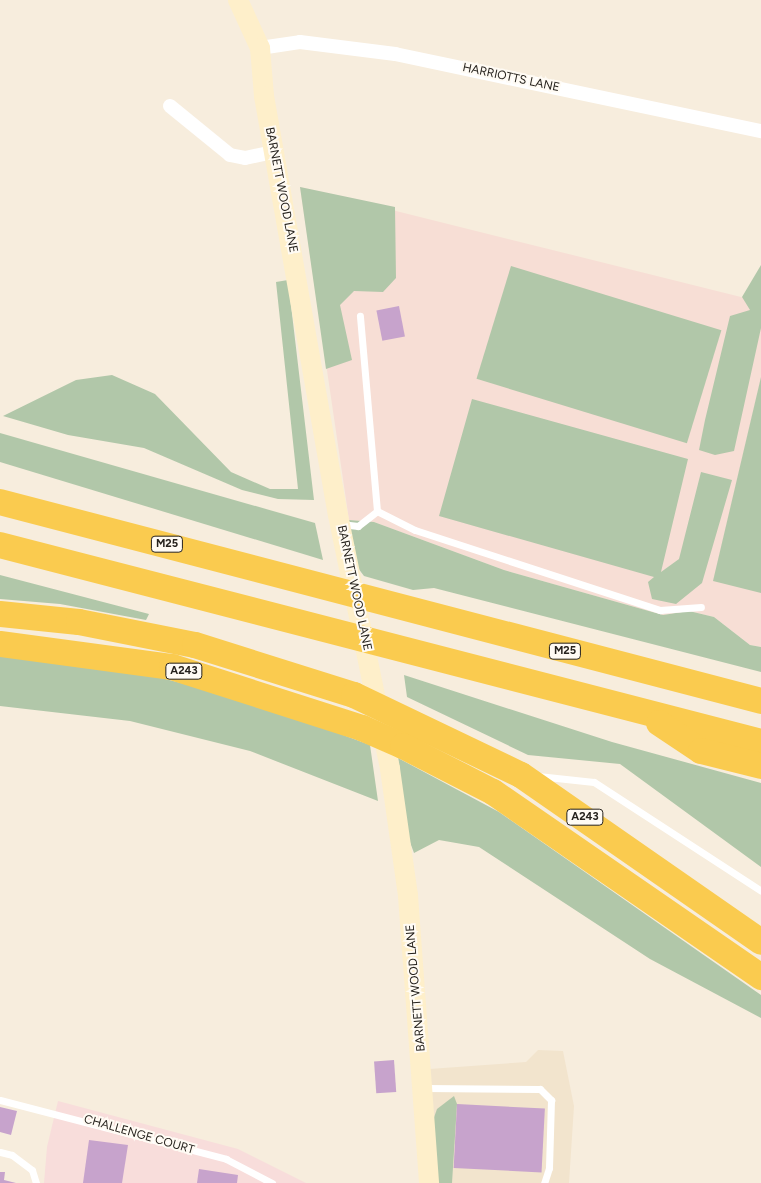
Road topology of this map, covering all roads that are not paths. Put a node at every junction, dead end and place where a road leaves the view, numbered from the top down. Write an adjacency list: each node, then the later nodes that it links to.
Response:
1 (238, 0): 2 (street, BARNETT WOOD LANE)
2 (260, 48): 4 (street, HARRIOTTS LANE); 5 (street, BARNETT WOOD LANE)
3 (170, 106): 5 (street)
4 (761, 131)
5 (274, 152): 9 (street, BARNETT WOOD LANE)
6 (360, 316): 8 (lane)
7 (0, 502): 14 (highway, M25)
8 (377, 511): 9 (lane); 11 (lane)
9 (340, 524): 22 (street, BARNETT WOOD LANE)
10 (0, 545): 15 (highway)
11 (701, 606)
12 (0, 614): 18 (highway, A243)
13 (0, 644): 21 (highway, A243)
14 (761, 701)
15 (644, 713): 16 (highway); 17 (highway)
16 (761, 742)
17 (761, 766)
18 (521, 775): 19 (lane); 20 (highway, A243)
19 (761, 891)
20 (761, 942)
21 (761, 977)
22 (424, 1088): 27 (street, BARNETT WOOD LANE); 28 (lane)
23 (0, 1100): 26 (lane, CHALLENGE COURT)
24 (0, 1152): 25 (lane)
25 (36, 1183)
26 (272, 1183)
27 (429, 1183)
28 (544, 1183)

